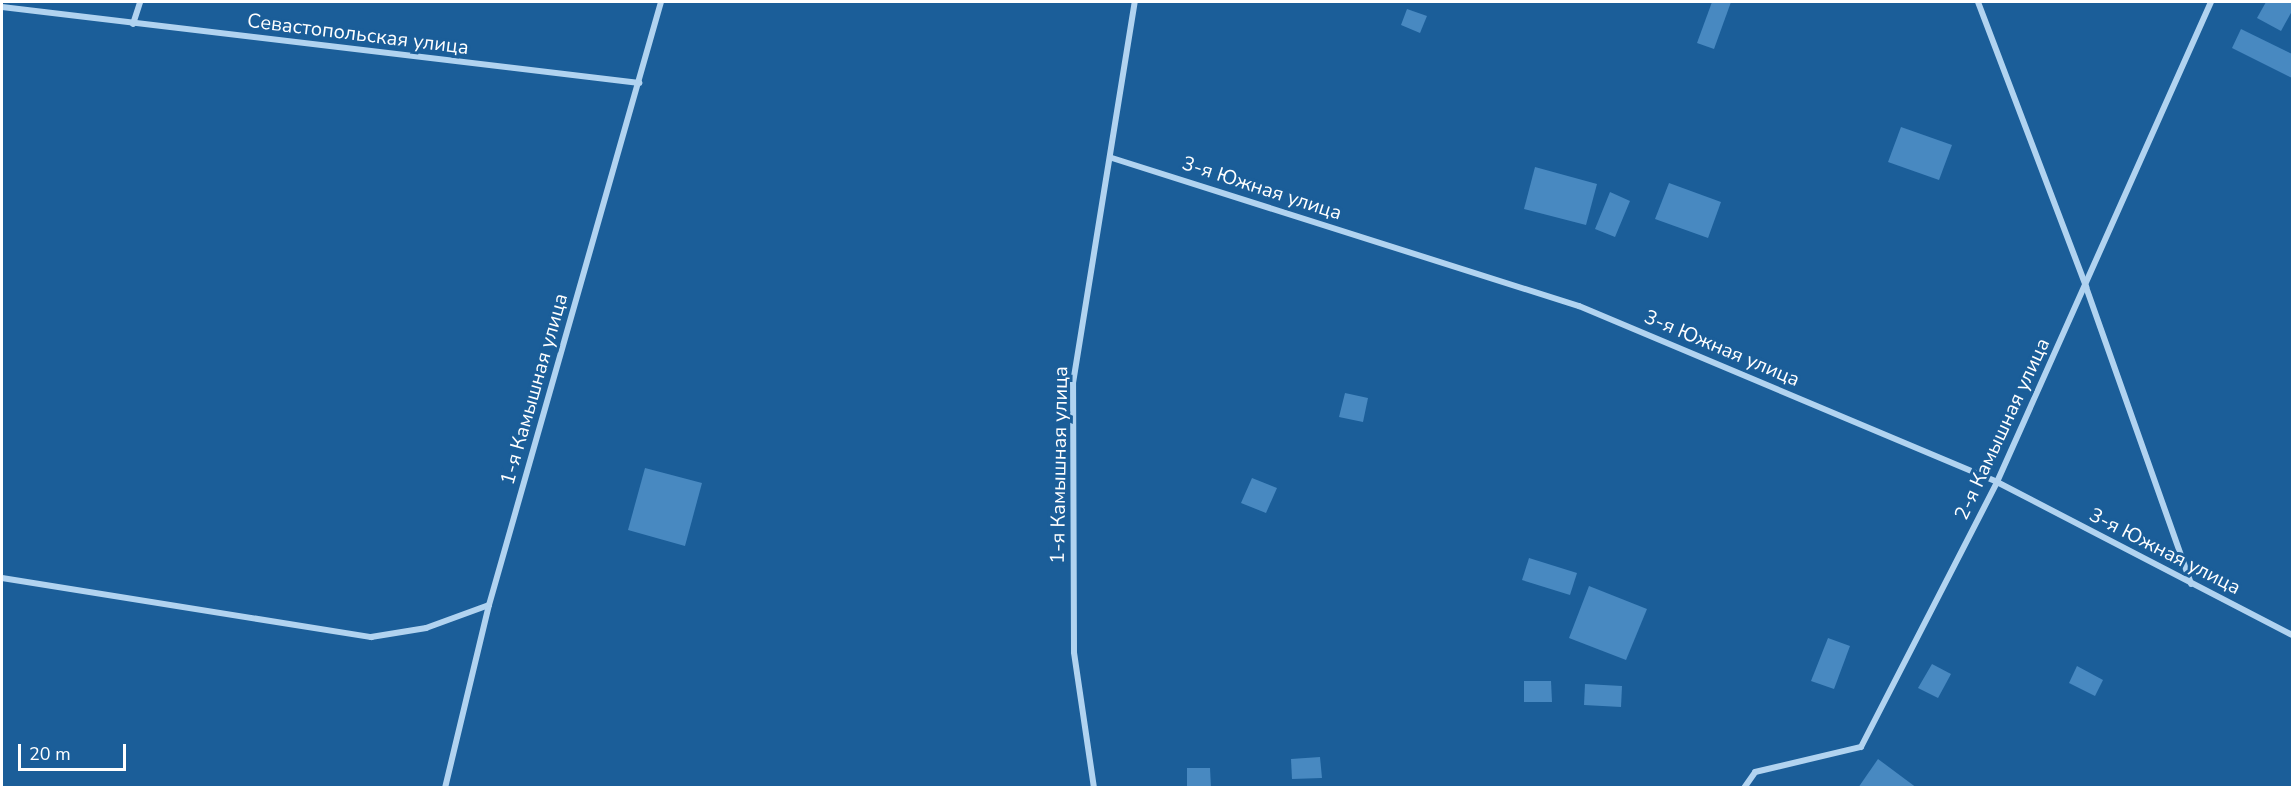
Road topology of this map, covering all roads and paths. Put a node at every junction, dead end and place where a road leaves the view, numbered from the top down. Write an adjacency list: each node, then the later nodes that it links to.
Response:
1 (140, 2): 7 (street)
2 (661, 2): 8 (street, 1-я Камышная улица)
3 (1135, 2): 9 (street, 1-я Камышная улица)
4 (1978, 2): 10 (street)
5 (2211, 2): 10 (street, 2-я Камышная улица)
6 (2, 8): 7 (street, Севастопольская улица)
7 (133, 24): 8 (street, Севастопольская улица)
8 (639, 83): 14 (street, 1-я Камышная улица)
9 (1112, 158): 11 (street, 3-я Южная улица); 17 (street, 1-я Камышная улица)
10 (2086, 287): 11 (street, 2-я Камышная улица); 13 (street)
11 (1997, 482): 13 (street, 3-я Южная улица); 18 (street, 2-я Камышная улица)
12 (2, 578): 14 (street)
13 (2191, 585): 15 (street, 3-я Южная улица)
14 (489, 605): 16 (street, 1-я Камышная улица)
15 (2292, 635)
16 (445, 788)
17 (1094, 788)
18 (1744, 788)

